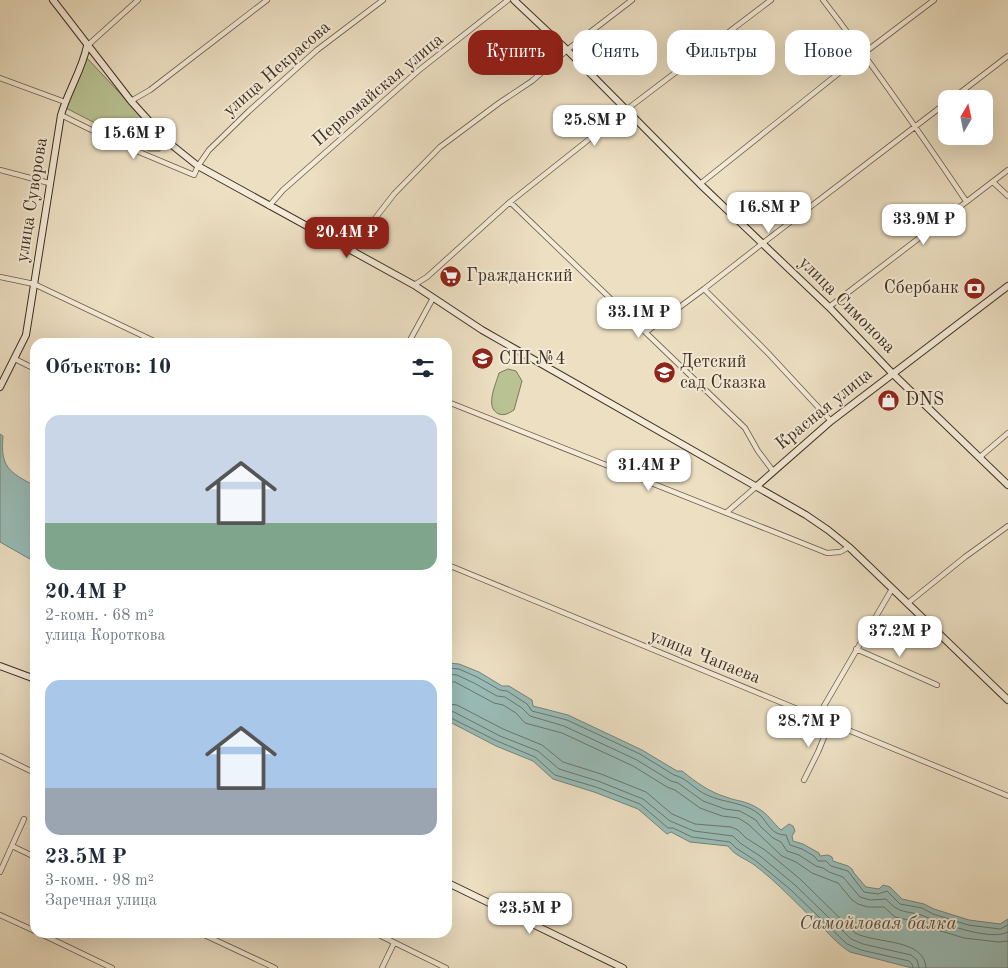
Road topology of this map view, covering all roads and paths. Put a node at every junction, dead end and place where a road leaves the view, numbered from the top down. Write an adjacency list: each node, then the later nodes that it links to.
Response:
1 (53, 0): 12 (street)
2 (138, 0): 12 (street)
3 (268, 0): 20 (street)
4 (383, 0): 26 (street, улица Некрасова)
5 (508, 0): 35 (street, Первомайская улица)
6 (514, 0): 14 (street, улица Симонова)
7 (632, 0): 14 (street)
8 (771, 0): 23 (street)
9 (823, 0): 11 (street)
10 (934, 0): 13 (street)
11 (846, 30)
12 (87, 46): 20 (street); 21 (street, улица Суворова)
13 (870, 48)
14 (567, 50): 23 (street, улица Симонова); 37 (street)
15 (1008, 56): 19 (street)
16 (870, 61): 25 (street)
17 (836, 75): 31 (street)
18 (0, 78): 21 (street)
19 (964, 90)
20 (131, 101): 26 (street)
21 (64, 102): 24 (street, улица Суворова)
22 (938, 109): 25 (street)
23 (626, 110): 31 (street, улица Симонова); 34 (street)
24 (60, 115): 26 (street); 29 (street, улица Суворова)
25 (916, 126): 33 (street); 36 (street)
26 (198, 166): 35 (street)
27 (0, 170): 29 (street)
28 (1008, 170): 30 (street)
29 (48, 182): 39 (street, улица Суворова)
30 (993, 182): 32 (street); 33 (street)
31 (700, 184): 36 (street, улица Симонова)
32 (1008, 196)
33 (966, 201): 44 (street)
34 (510, 202): 40 (street); 45 (street)
35 (269, 206): 37 (street)
36 (763, 243): 42 (street); 44 (street, улица Симонова)
37 (353, 251): 40 (street)
38 (0, 277): 39 (street)
39 (34, 284): 46 (street); 48 (street, улица Суворова)
40 (414, 285): 43 (street)
41 (1008, 286): 50 (street, Красная улица)
42 (704, 290): 45 (street); 53 (street)
43 (433, 298): 47 (street); 58 (street)
44 (829, 308): 50 (street, улица Симонова)
45 (646, 332): 56 (street)
46 (148, 338)
47 (411, 338)
48 (15, 359): 49 (street); 51 (street, улица Суворова)
49 (30, 366)
50 (892, 373): 53 (street, Красная улица); 55 (street, улица Симонова)
51 (0, 387)
52 (452, 404): 59 (street)
53 (831, 421): 56 (street, Красная улица)
54 (1008, 433): 55 (street)
55 (980, 457): 57 (street, улица Симонова)
56 (773, 471): 58 (street, Красная улица)
57 (1008, 485)
58 (757, 486): 59 (street); 61 (street)
59 (727, 512): 61 (street)
60 (1008, 526): 64 (street)
61 (849, 547): 63 (street)
62 (452, 568): 70 (street, улица Чапаева)
63 (892, 589): 64 (street); 65 (street)
64 (908, 603): 69 (street)
65 (856, 649): 68 (street); 70 (street)
66 (0, 666): 67 (street)
67 (30, 677)
68 (937, 685)
69 (1008, 700)
70 (817, 718): 71 (street, улица Чапаева)
71 (830, 723): 74 (street); 75 (street, улица Чапаева)
72 (0, 756): 73 (street)
73 (30, 771)
74 (804, 780)
75 (1008, 796)
76 (24, 819): 77 (street)
77 (12, 846): 78 (street); 79 (street)
78 (30, 855)
79 (0, 872)
80 (452, 885): 91 (street)
81 (0, 915): 82 (street)
82 (30, 929)
83 (49, 938): 87 (street)
84 (211, 938): 88 (street)
85 (384, 938): 86 (street)
86 (394, 943): 89 (street); 90 (street)
87 (112, 968)
88 (275, 968)
89 (382, 968)
90 (446, 968)
91 (623, 968)

